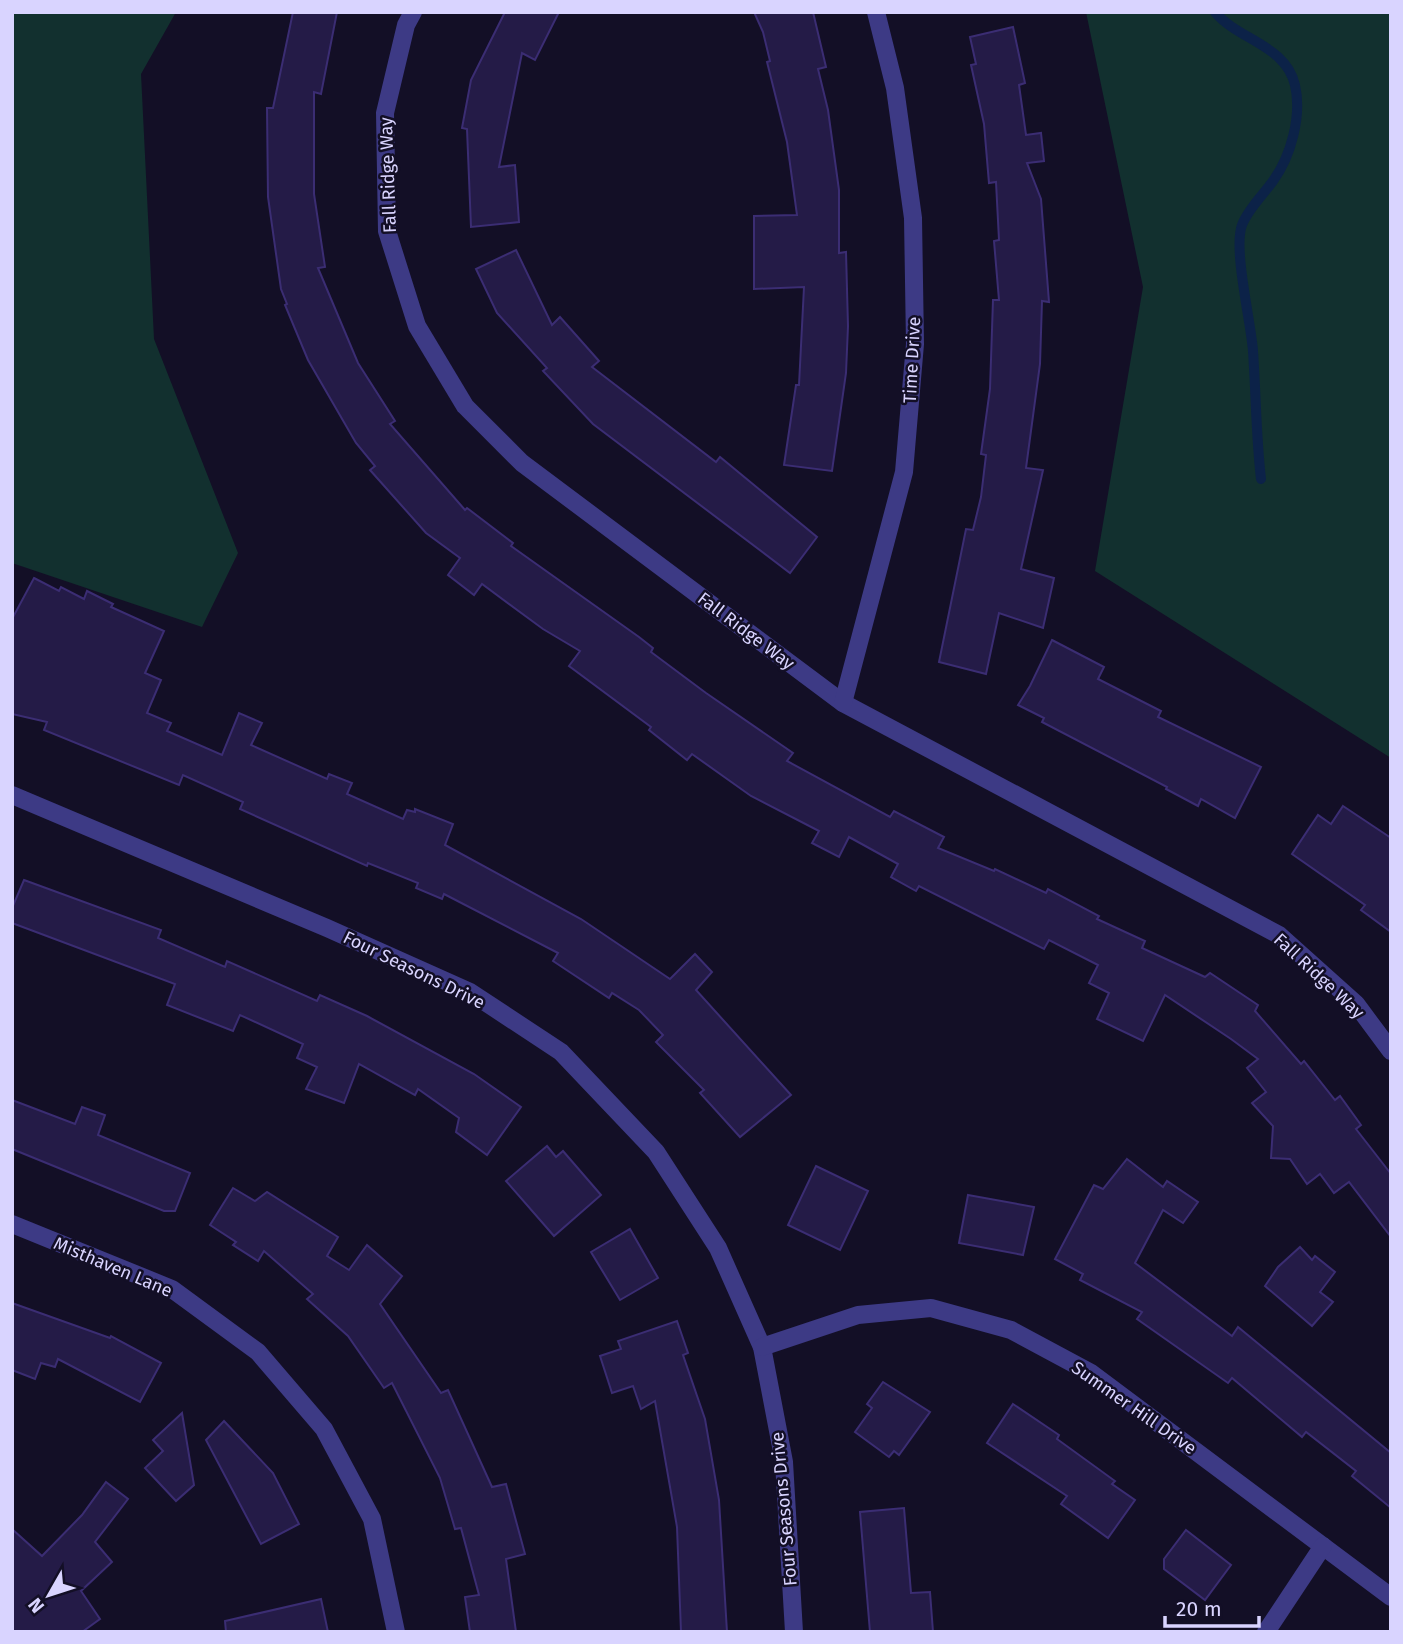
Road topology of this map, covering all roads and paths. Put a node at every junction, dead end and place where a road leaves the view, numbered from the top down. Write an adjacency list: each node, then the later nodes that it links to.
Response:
1 (413, 12): 3 (street, Fall Ridge Way)
2 (876, 12): 3 (street, Time Drive)
3 (843, 703): 5 (street, Fall Ridge Way)
4 (12, 795): 7 (street, Four Seasons Drive)
5 (1391, 1051)
6 (12, 1224): 10 (street, Misthaven Lane)
7 (762, 1347): 8 (street, Summer Hill Drive); 11 (street, Four Seasons Drive)
8 (1323, 1546): 9 (street, Summer Hill Drive); 12 (street)
9 (1391, 1597)
10 (396, 1632)
11 (794, 1632)
12 (1266, 1632)

